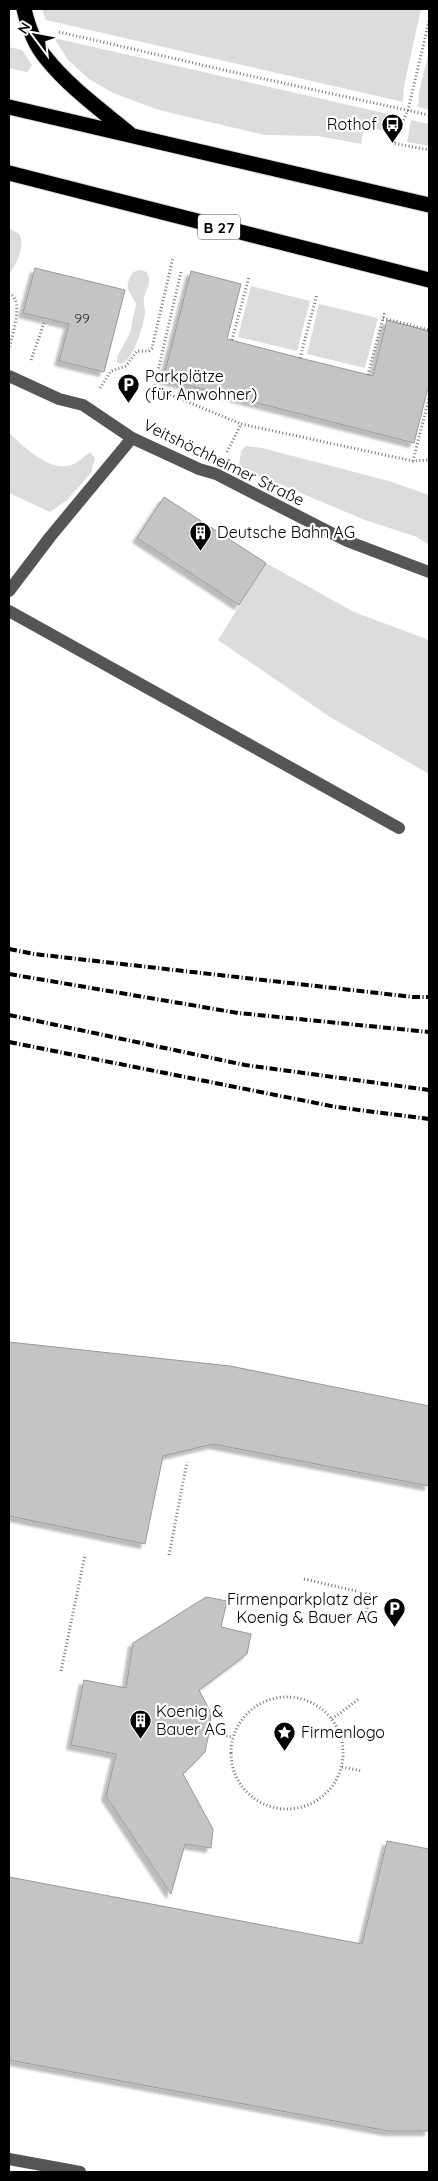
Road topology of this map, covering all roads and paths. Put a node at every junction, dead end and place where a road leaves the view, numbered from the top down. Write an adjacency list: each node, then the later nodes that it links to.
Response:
1 (24, 9): 3 (highway)
2 (429, 21): 5 (path)
3 (29, 29): 5 (path); 7 (highway)
4 (9, 106): 7 (highway)
5 (408, 110): 6 (path); 8 (path)
6 (429, 115)
7 (136, 138): 10 (highway)
8 (429, 150)
9 (9, 173): 14 (highway, B 27)
10 (429, 205)
11 (172, 258): 28 (path)
12 (181, 272): 29 (path)
13 (249, 277): 21 (path)
14 (429, 280)
15 (9, 293): 22 (path)
16 (317, 294): 23 (path)
17 (385, 310): 18 (path)
18 (383, 318): 20 (path); 24 (path)
19 (44, 323): 26 (path)
20 (429, 330)
21 (232, 340)
22 (9, 349)
23 (300, 358)
24 (368, 375)
25 (9, 376): 26 (street, Veitshöchheimer Straße)
26 (22, 381): 28 (street, Veitshöchheimer Straße)
27 (429, 398): 32 (path)
28 (83, 405): 30 (street, Veitshöchheimer Straße)
29 (241, 424): 32 (path); 33 (path)
30 (132, 438): 33 (street, Veitshöchheimer Straße); 35 (street)
31 (429, 460): 32 (path)
32 (413, 461)
33 (216, 474): 34 (street, Veitshöchheimer Straße)
34 (429, 572)
35 (9, 591)
36 (9, 611): 37 (street)
37 (399, 828)
38 (186, 1462): 40 (path)
39 (85, 1555): 43 (path)
40 (169, 1555)
41 (304, 1579): 42 (path)
42 (366, 1617)
43 (61, 1671)
44 (360, 1698): 45 (path)
45 (332, 1719): 47 (path); 48 (path)
46 (209, 1733): 47 (path)
47 (232, 1737): 48 (path)
48 (342, 1767): 49 (path)
49 (362, 1771)
50 (9, 2160): 51 (street)
51 (80, 2172)

